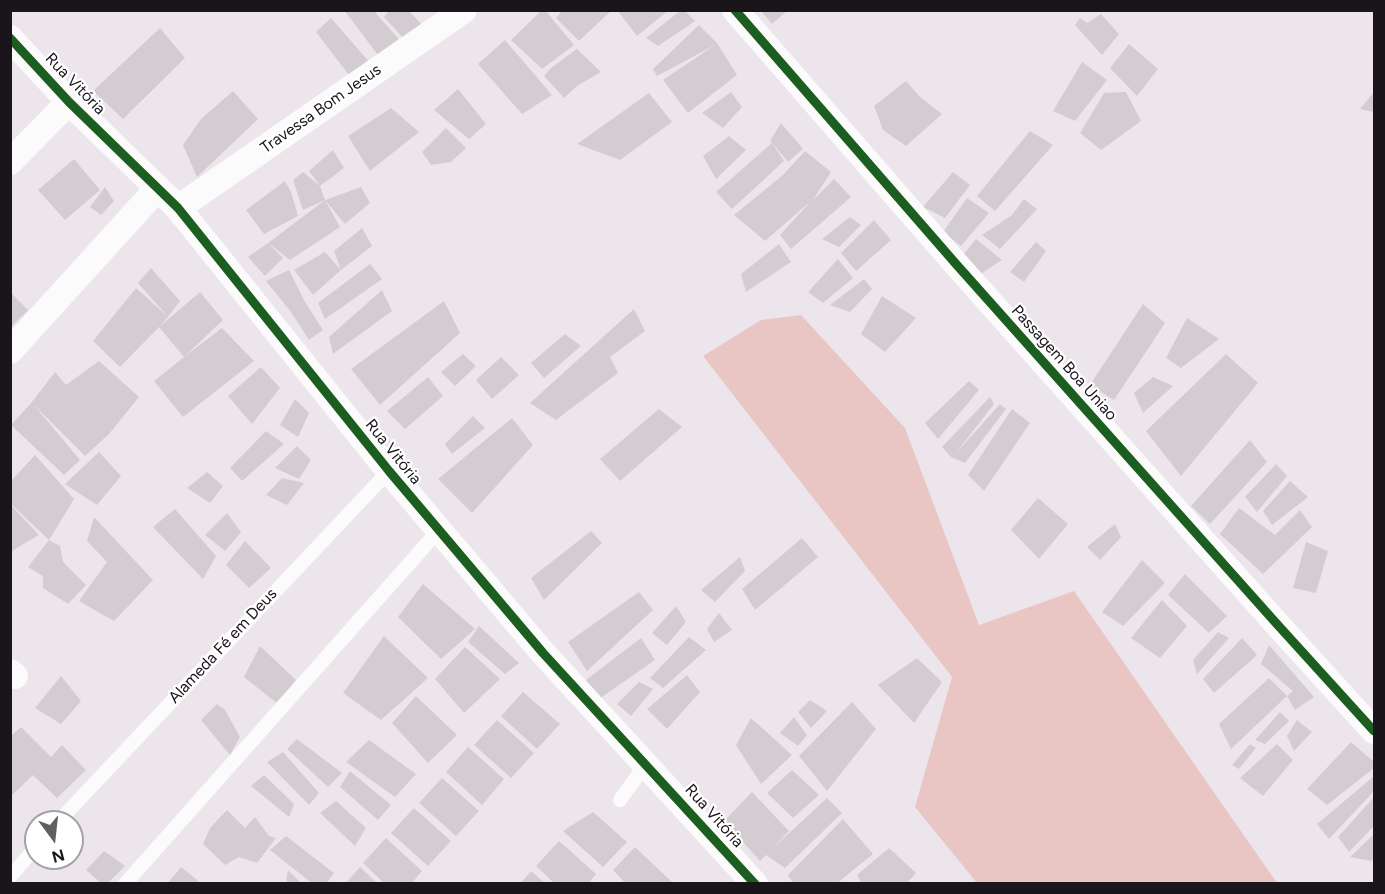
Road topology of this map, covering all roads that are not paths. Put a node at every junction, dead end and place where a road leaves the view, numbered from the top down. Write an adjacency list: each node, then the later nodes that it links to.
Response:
1 (464, 10): 7 (street, Travessa Bom Jesus)
2 (735, 10): 11 (street, Passagem Boa Uniao)
3 (10, 38): 4 (street, Rua Vitória)
4 (69, 102): 5 (street); 6 (street, Rua Vitória)
5 (10, 162)
6 (158, 188): 7 (street, Rua Vitória); 8 (street)
7 (178, 208): 9 (street, Rua Vitória)
8 (10, 351)
9 (389, 471): 10 (street, Rua Vitória); 14 (lane, Alameda Fé em Deus)
10 (439, 530): 12 (street, Rua Vitória); 17 (lane)
11 (1374, 731)
12 (646, 764): 13 (lane); 18 (street, Rua Vitória)
13 (620, 800)
14 (69, 810)
15 (24, 861): 16 (lane)
16 (10, 877)
17 (125, 884)
18 (755, 884)

